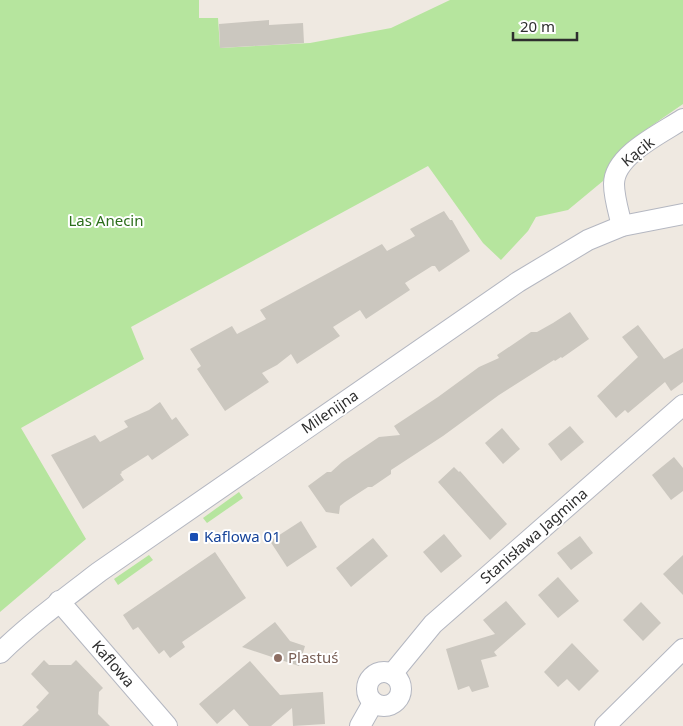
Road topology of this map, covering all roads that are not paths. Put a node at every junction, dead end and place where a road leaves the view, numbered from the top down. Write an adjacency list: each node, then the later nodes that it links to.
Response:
1 (683, 119): 3 (street, Kącik)
2 (683, 214): 3 (street, Milenijna)
3 (622, 226): 5 (street, Milenijna)
4 (683, 405): 9 (street, Stanisława Jagmina)
5 (60, 601): 7 (street, Milenijna); 8 (street, Kaflowa)
6 (683, 649): 10 (street)
7 (0, 653)
8 (167, 726)
9 (360, 726)
10 (605, 726)

